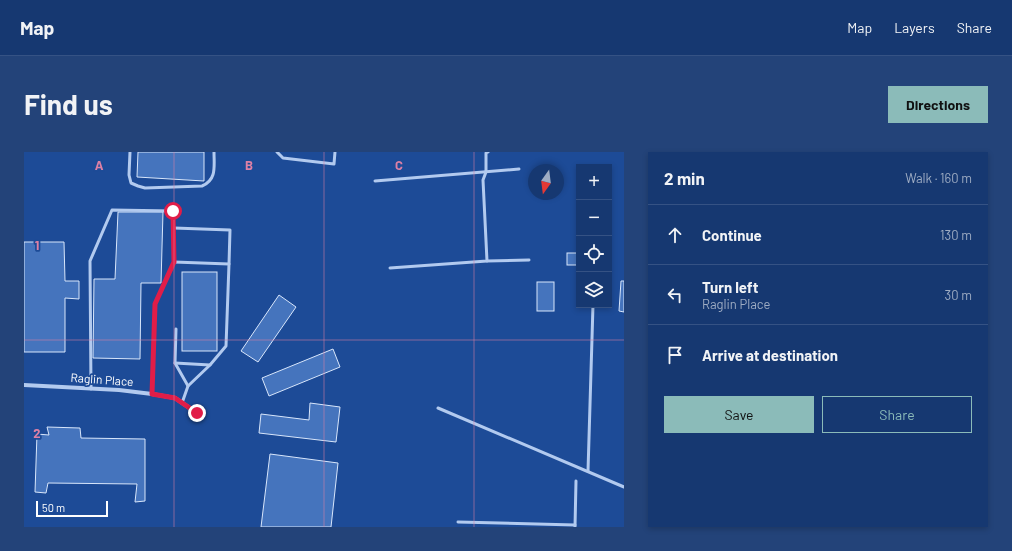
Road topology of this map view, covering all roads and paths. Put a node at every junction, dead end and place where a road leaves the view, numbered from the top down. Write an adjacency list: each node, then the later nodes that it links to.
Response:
1 (130, 152): 2 (lane)
2 (214, 152)
3 (277, 152): 4 (lane)
4 (335, 152)
5 (488, 152): 7 (lane)
6 (519, 169): 7 (lane)
7 (486, 172): 8 (lane); 11 (lane)
8 (375, 181)
9 (174, 228): 12 (lane); 13 (lane); 21 (lane)
10 (529, 260): 11 (lane)
11 (487, 261): 14 (lane)
12 (174, 262): 13 (lane); 22 (lane)
13 (229, 264): 18 (lane)
14 (390, 268)
15 (593, 308): 26 (lane)
16 (176, 329): 17 (lane)
17 (175, 363): 18 (lane); 20 (lane)
18 (210, 365): 20 (lane)
19 (24, 385): 21 (street, Raglin Place)
20 (188, 386): 23 (lane)
21 (91, 388): 22 (street, Raglin Place)
22 (152, 394): 23 (street, Raglin Place)
23 (182, 403): 25 (street, Raglin Place)
24 (438, 408): 26 (lane)
25 (197, 413)
26 (588, 471): 28 (lane)
27 (576, 481): 30 (lane)
28 (624, 487)
29 (458, 522): 30 (lane)
30 (575, 526)

